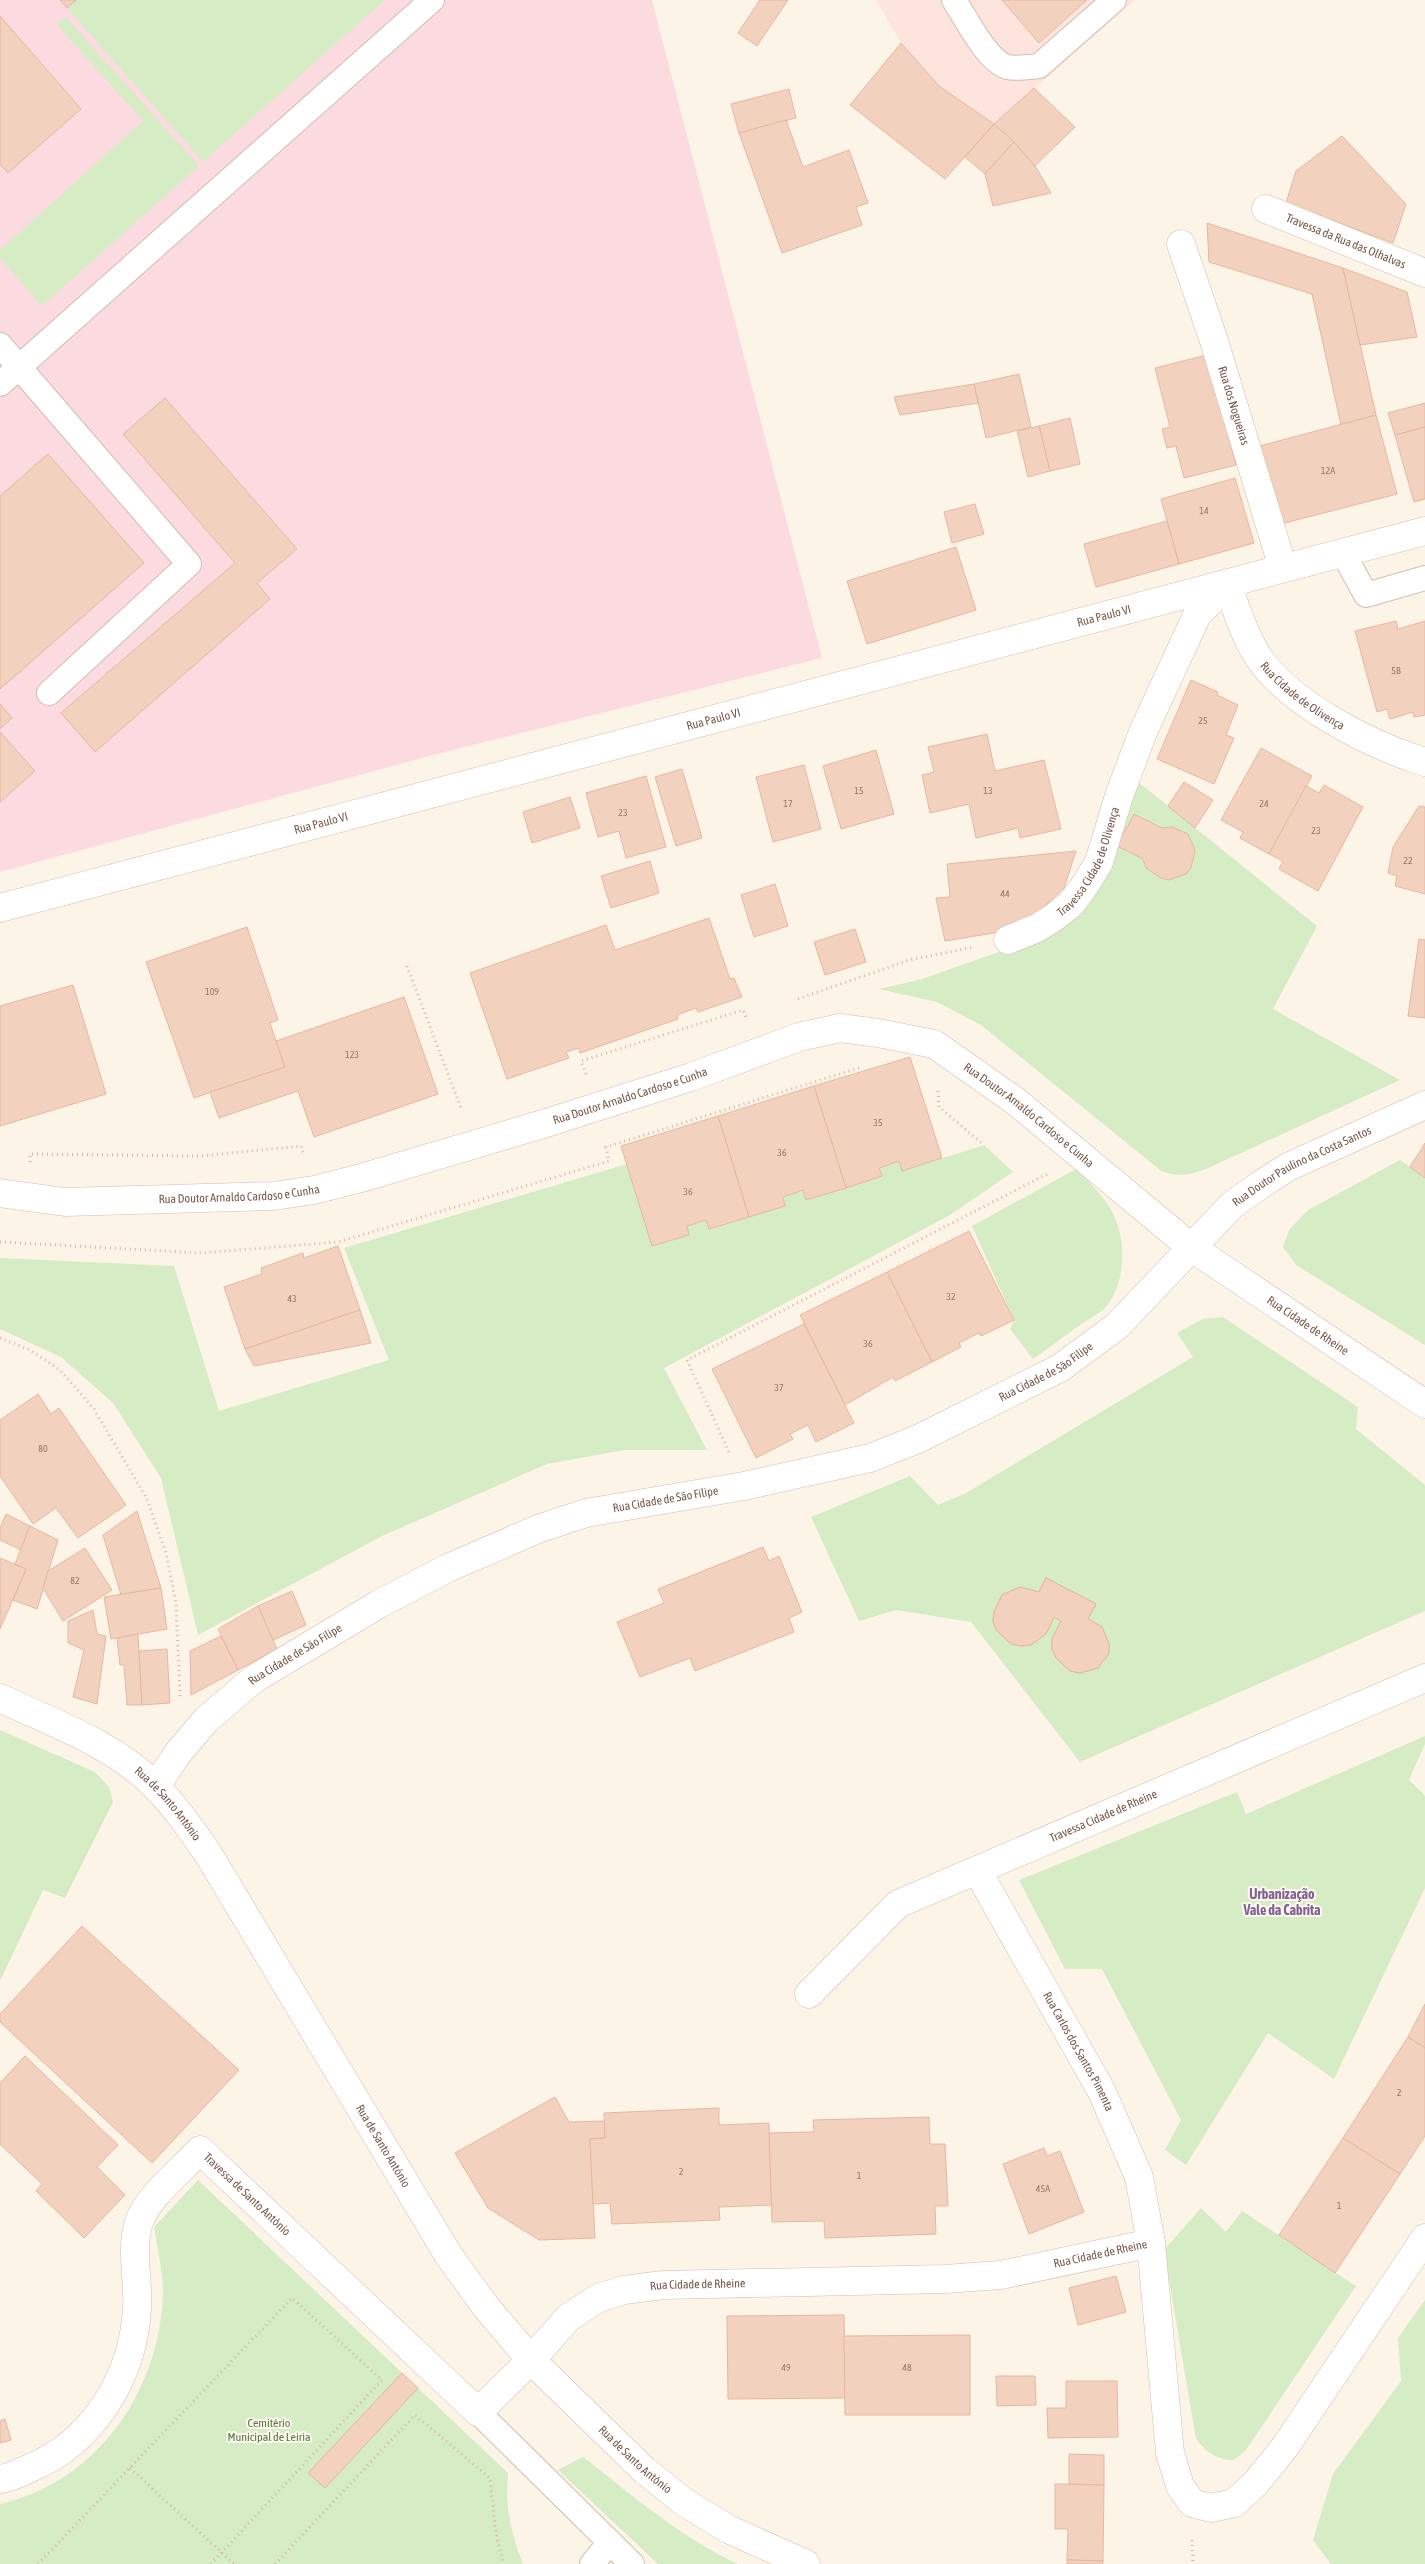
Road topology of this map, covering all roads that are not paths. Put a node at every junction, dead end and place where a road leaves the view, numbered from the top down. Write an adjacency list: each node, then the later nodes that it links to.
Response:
1 (432, 0): 8 (lane)
2 (954, 0): 3 (lane)
3 (1114, 0)
4 (1266, 209): 6 (street, Travessa da Rua das Olhalvas)
5 (1181, 244): 12 (street, Rua dos Nogueiras)
6 (1425, 273)
7 (0, 345): 8 (lane)
8 (19, 367): 9 (lane); 15 (lane)
9 (0, 384)
10 (1425, 531): 11 (street, Rua Paulo VI)
11 (1343, 553): 12 (street, Rua Paulo VI); 13 (lane)
12 (1283, 568): 14 (street, Rua Paulo VI)
13 (1425, 578)
14 (1227, 584): 16 (street, Rua Cidade de Olivença); 17 (street, Rua Paulo VI); 18 (street, Travessa Cidade de Olivença)
15 (49, 693)
16 (1425, 762)
17 (0, 908)
18 (1008, 940)
19 (1425, 1105): 21 (street, Rua Doutor Paulino da Costa Santos)
20 (0, 1193): 21 (street, Rua Doutor Arnaldo Cardoso e Cunha)
21 (1192, 1248): 22 (street, Rua Cidade de Rheine); 25 (street, Rua Cidade de São Filipe)
22 (1425, 1404)
23 (1425, 1678): 26 (street, Travessa Cidade de Rheine)
24 (0, 1698): 25 (street, Rua de Santo António)
25 (156, 1786): 30 (street, Rua de Santo António)
26 (977, 1870): 27 (street, Travessa Cidade de Rheine); 29 (street, Rua Carlos dos Santos Pimenta)
27 (808, 1994)
28 (1425, 2238): 29 (street, Rua Cidade de Rheine)
29 (1151, 2243): 30 (street, Rua Cidade de Rheine)
30 (531, 2360): 31 (street); 36 (street, Rua de Santo António)
31 (478, 2412): 32 (street, Travessa de Santo António); 33 (lane)
32 (0, 2479)
33 (610, 2542): 34 (lane); 35 (lane)
34 (592, 2564)
35 (632, 2564)
36 (806, 2564)

